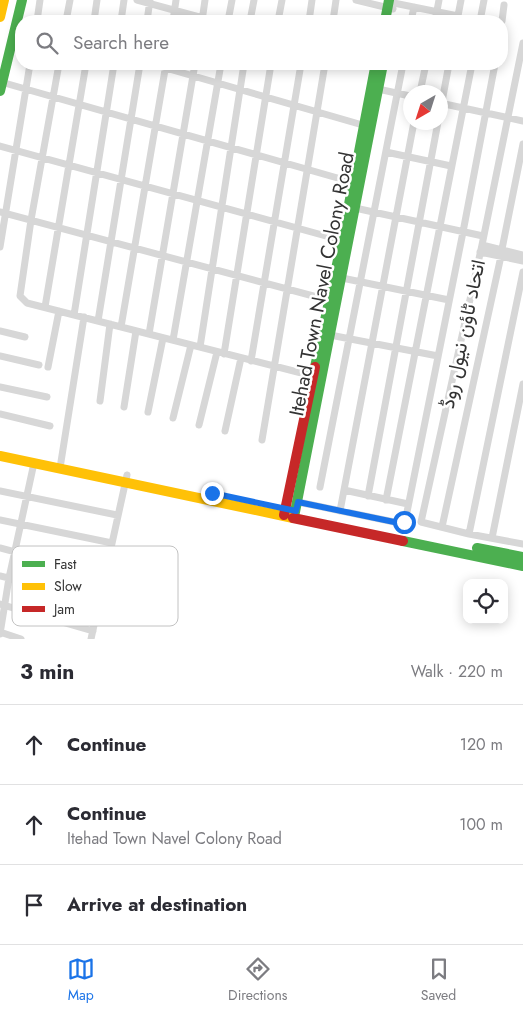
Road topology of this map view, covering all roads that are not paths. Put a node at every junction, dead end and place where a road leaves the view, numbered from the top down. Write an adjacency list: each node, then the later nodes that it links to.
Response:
1 (4, 0): 45 (main road)
2 (22, 0): 25 (main road)
3 (40, 0): 26 (street)
4 (70, 0): 27 (street)
5 (97, 0): 28 (street)
6 (124, 0): 29 (street)
7 (137, 0): 19 (street)
8 (176, 0): 23 (street)
9 (205, 0): 33 (street)
10 (232, 0): 34 (street)
11 (254, 0): 35 (street)
12 (282, 0): 36 (street)
13 (312, 0): 37 (street)
14 (336, 0): 38 (street)
15 (356, 0): 20 (street)
16 (439, 0): 24 (street)
17 (461, 0): 42 (street)
18 (484, 0): 43 (street)
19 (150, 2): 23 (street); 30 (street)
20 (392, 4): 22 (street)
21 (504, 5): 44 (street)
22 (414, 7): 24 (street); 39 (street)
23 (174, 10): 31 (street); 32 (street)
24 (437, 11): 40 (street); 41 (street)
25 (20, 15)
26 (38, 15)
27 (67, 15)
28 (95, 15)
29 (121, 15)
30 (148, 15)
31 (174, 15)
32 (188, 15)
33 (203, 15)
34 (229, 15)
35 (251, 15)
36 (279, 15)
37 (309, 15)
38 (334, 15)
39 (412, 15)
40 (436, 15)
41 (448, 15)
42 (459, 15)
43 (481, 15)
44 (503, 15)
45 (0, 17)
46 (15, 38): 70 (main road)
47 (523, 43): 87 (street, اتحاد ٹاؤن نیول روڈ)
48 (29, 70): 75 (street)
49 (58, 70): 78 (street)
50 (85, 70): 80 (street)
51 (113, 70): 84 (street)
52 (139, 70): 88 (street)
53 (164, 70): 90 (street)
54 (176, 70): 68 (street)
55 (194, 70): 68 (street)
56 (220, 70): 69 (street)
57 (243, 70): 73 (street)
58 (270, 70): 79 (street)
59 (300, 70): 81 (street)
60 (324, 70): 85 (street)
61 (376, 70): 91 (main road, Itehad Town Navel Colony Road)
62 (377, 70): 74 (main road, Itehad Town Navel Colony Road)
63 (402, 70): 76 (street)
64 (425, 70): 71 (street)
65 (448, 70): 72 (street)
66 (471, 70): 83 (street)
67 (493, 70): 86 (street)
68 (193, 76): 69 (street); 94 (street)
69 (218, 83): 73 (street); 95 (street)
70 (0, 85): 75 (street)
71 (422, 85)
72 (445, 85)
73 (240, 89): 79 (street); 98 (street)
74 (378, 89): 76 (street); 91 (main road, Itehad Town Navel Colony Road)
75 (26, 90): 78 (street); 99 (street)
76 (397, 93): 77 (street); 100 (street)
77 (403, 94)
78 (53, 97): 80 (street); 103 (street)
79 (265, 97): 81 (street); 101 (street)
80 (79, 105): 84 (street); 106 (street)
81 (294, 105): 85 (street); 105 (street)
82 (448, 105): 83 (street)
83 (463, 108): 86 (street); 107 (street)
84 (106, 112): 88 (street); 109 (street)
85 (317, 112): 91 (street); 108 (street)
86 (486, 113): 87 (street); 127 (street)
87 (508, 118): 89 (street); 129 (street, اتحاد ٹاؤن نیول روڈ)
88 (131, 119): 90 (street); 110 (street)
89 (523, 121)
90 (155, 126): 94 (street); 112 (street)
91 (367, 126): 111 (main road, Itehad Town Navel Colony Road)
92 (412, 130): 102 (street)
93 (436, 130): 104 (street)
94 (183, 134): 95 (street); 113 (street)
95 (207, 141): 98 (street); 114 (street)
96 (523, 144): 135 (street)
97 (0, 146): 99 (street)
98 (231, 148): 101 (street); 115 (street)
99 (16, 151): 103 (street); 117 (street)
100 (386, 152): 102 (street); 118 (street)
101 (256, 155): 105 (street); 119 (street)
102 (407, 157): 104 (street); 120 (street)
103 (42, 158): 106 (street); 121 (street)
104 (430, 162): 107 (street); 123 (street)
105 (285, 163): 108 (street); 122 (street)
106 (69, 165): 109 (street); 125 (street)
107 (451, 166): 124 (street)
108 (308, 170): 111 (street); 126 (street)
109 (96, 173): 110 (street); 128 (street)
110 (121, 180): 112 (street); 130 (street)
111 (356, 183): 116 (main road, Itehad Town Navel Colony Road); 131 (main road, Itehad Town Navel Colony Road)
112 (145, 186): 113 (street); 133 (street)
113 (173, 194): 114 (street); 136 (street)
114 (197, 201): 115 (street); 139 (street)
115 (222, 208): 119 (street); 140 (street)
116 (355, 208): 118 (street); 131 (main road, Itehad Town Navel Colony Road)
117 (3, 212): 121 (street); 132 (street)
118 (374, 212): 120 (street); 145 (street)
119 (247, 214): 122 (street); 142 (street)
120 (395, 216): 123 (street); 146 (street)
121 (31, 220): 125 (street); 152 (street)
122 (275, 222): 126 (street); 144 (street)
123 (418, 222): 124 (street); 148 (street)
124 (439, 226): 127 (street); 149 (street)
125 (58, 227): 128 (street); 152 (street)
126 (298, 228): 131 (street); 147 (street)
127 (463, 232): 129 (street); 150 (street)
128 (86, 235): 130 (street); 154 (street)
129 (483, 236): 134 (street, اتحاد ٹاؤن نیول روڈ)
130 (111, 241): 133 (street); 156 (street)
131 (345, 242): 143 (main road, Itehad Town Navel Colony Road); 151 (main road, Itehad Town Navel Colony Road)
132 (0, 247)
133 (135, 248): 136 (street); 158 (street)
134 (481, 248): 135 (street); 210 (street, اتحاد ٹاؤن نیول روڈ)
135 (501, 252): 137 (street); 138 (street); 210 (street)
136 (162, 255): 139 (street); 161 (street)
137 (523, 255)
138 (523, 261)
139 (187, 262): 140 (street); 166 (street)
140 (212, 268): 142 (street); 169 (street)
141 (523, 272): 211 (street)
142 (237, 275): 144 (street); 171 (street)
143 (342, 278): 145 (street); 151 (main road, Itehad Town Navel Colony Road)
144 (264, 282): 147 (street); 176 (street)
145 (360, 282): 146 (street); 165 (street)
146 (382, 287): 148 (street); 167 (street)
147 (288, 289): 151 (street); 178 (street)
148 (406, 292): 149 (street); 170 (street)
149 (426, 296): 150 (street); 172 (street)
150 (449, 300): 174 (street)
151 (333, 301): 162 (main road, Itehad Town Navel Colony Road); 180 (main road, Itehad Town Navel Colony Road)
152 (45, 307): 153 (street)
153 (59, 311): 154 (street); 179 (street)
154 (74, 315): 155 (street)
155 (84, 317): 156 (street); 196 (street)
156 (98, 321): 157 (street)
157 (110, 324): 158 (street); 184 (street)
158 (121, 327): 160 (street)
159 (0, 331): 163 (street)
160 (136, 331): 161 (street); 185 (street)
161 (149, 334): 164 (street)
162 (330, 335): 165 (street); 180 (main road, Itehad Town Navel Colony Road)
163 (26, 337)
164 (163, 338): 166 (street); 186 (street)
165 (349, 339): 167 (street); 198 (street)
166 (173, 340): 168 (street)
167 (372, 343): 170 (street); 199 (street)
168 (191, 345): 169 (street); 188 (street)
169 (200, 347): 171 (street)
170 (396, 348): 172 (street); 202 (street)
171 (220, 352): 175 (street); 189 (street)
172 (415, 352): 174 (street); 203 (street)
173 (0, 356): 177 (street)
174 (438, 356): 204 (street)
175 (242, 358): 176 (street); 191 (street)
176 (251, 360): 178 (street)
177 (39, 365)
178 (274, 366): 180 (street); 192 (street)
179 (48, 367)
180 (318, 378): 205 (main road, Itehad Town Navel Colony Road)
181 (523, 384): 212 (street)
182 (0, 386): 183 (street)
183 (47, 397)
184 (100, 401)
185 (124, 406)
186 (148, 412)
187 (0, 414): 190 (street)
188 (173, 418)
189 (199, 425)
190 (50, 426)
191 (225, 431)
192 (262, 440)
193 (0, 450): 196 (main road)
194 (0, 456): 195 (main road)
195 (34, 463): 196 (main road); 201 (street)
196 (61, 465): 197 (main road)
197 (126, 478): 205 (main road); 207 (street)
198 (320, 487)
199 (344, 490): 202 (street); 206 (street)
200 (0, 491): 201 (street)
201 (26, 496): 207 (street); 209 (street)
202 (368, 496): 203 (street)
203 (386, 500): 204 (street)
204 (408, 504): 206 (street)
205 (292, 511): 206 (street); 216 (main road); 218 (main road)
206 (340, 511)
207 (117, 515): 213 (street)
208 (0, 520): 209 (street)
209 (20, 524): 213 (street); 215 (street)
210 (442, 527): 211 (street, اتحاد ٹاؤن نیول روڈ)
211 (469, 534): 212 (street, اتحاد ٹاؤن نیول روڈ)
212 (492, 538): 214 (street, اتحاد ٹاؤن نیول روڈ)
213 (112, 544)
214 (523, 544)
215 (17, 546)
216 (523, 557)
217 (12, 566): 220 (street)
218 (523, 566)
219 (0, 576): 220 (street)
220 (9, 578): 221 (street); 222 (street)
221 (12, 579)
222 (2, 605): 226 (street)
223 (76, 626): 225 (street)
224 (94, 626): 225 (street)
225 (93, 631): 228 (street)
226 (0, 633): 227 (street)
227 (21, 639)
228 (91, 639)

